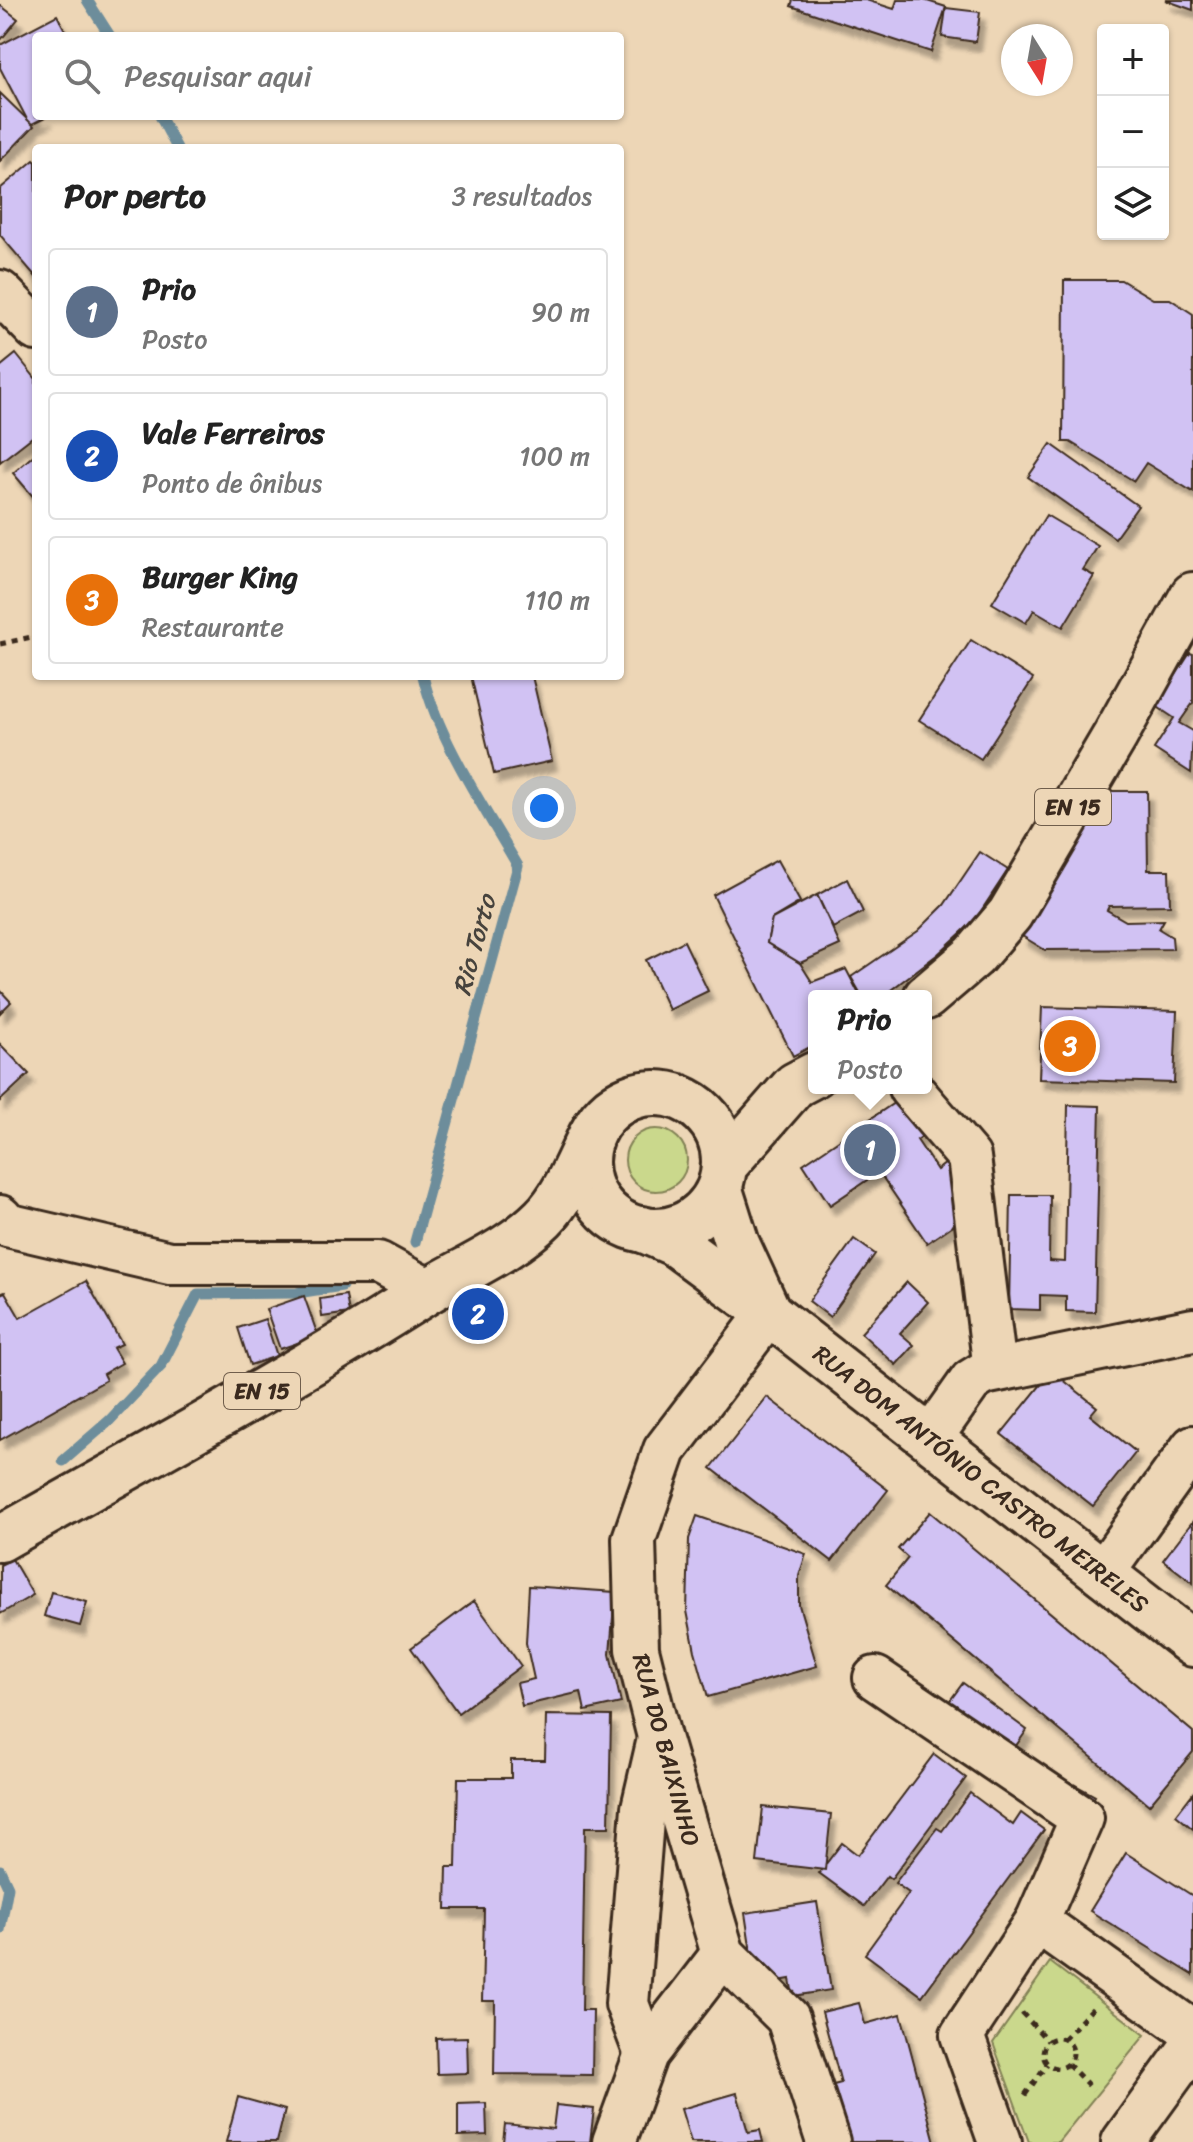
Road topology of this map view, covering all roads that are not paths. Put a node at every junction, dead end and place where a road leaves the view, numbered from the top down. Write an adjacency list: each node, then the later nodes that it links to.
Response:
1 (1193, 595): 2 (main road, EN 15)
2 (932, 992)
3 (805, 1080): 5 (main road); 7 (main road)
4 (915, 1094): 14 (street)
5 (686, 1098): 6 (main road); 7 (main road)
6 (591, 1135): 9 (main road); 10 (main road)
7 (722, 1177): 9 (main road); 12 (main road, RUA DOM ANTÓNIO CASTRO MEIRELES)
8 (2, 1223): 11 (street)
9 (629, 1225): 10 (main road, EN 15); 12 (main road, RUA DOM ANTÓNIO CASTRO MEIRELES)
10 (521, 1237): 11 (main road, EN 15)
11 (429, 1291): 17 (main road, EN 15)
12 (769, 1313): 15 (main road, RUA DOM ANTÓNIO CASTRO MEIRELES); 21 (street, RUA DO BAIXINHO)
13 (1193, 1330): 14 (street)
14 (995, 1370): 15 (street)
15 (930, 1439): 18 (main road, RUA DOM ANTÓNIO CASTRO MEIRELES)
16 (1193, 1447): 18 (street)
17 (0, 1539)
18 (1102, 1574): 19 (main road, RUA DOM ANTÓNIO CASTRO MEIRELES)
19 (1193, 1644)
20 (875, 1678): 22 (street)
21 (659, 1737): 23 (street, RUA DO BAIXINHO); 26 (street)
22 (1037, 1921): 24 (street); 29 (street)
23 (723, 1954): 26 (street); 28 (street, RUA DO BAIXINHO)
24 (1193, 2032)
25 (1193, 2045): 30 (street)
26 (646, 2054): 27 (street)
27 (614, 2142)
28 (828, 2142)
29 (1000, 2142)
30 (1123, 2142)

